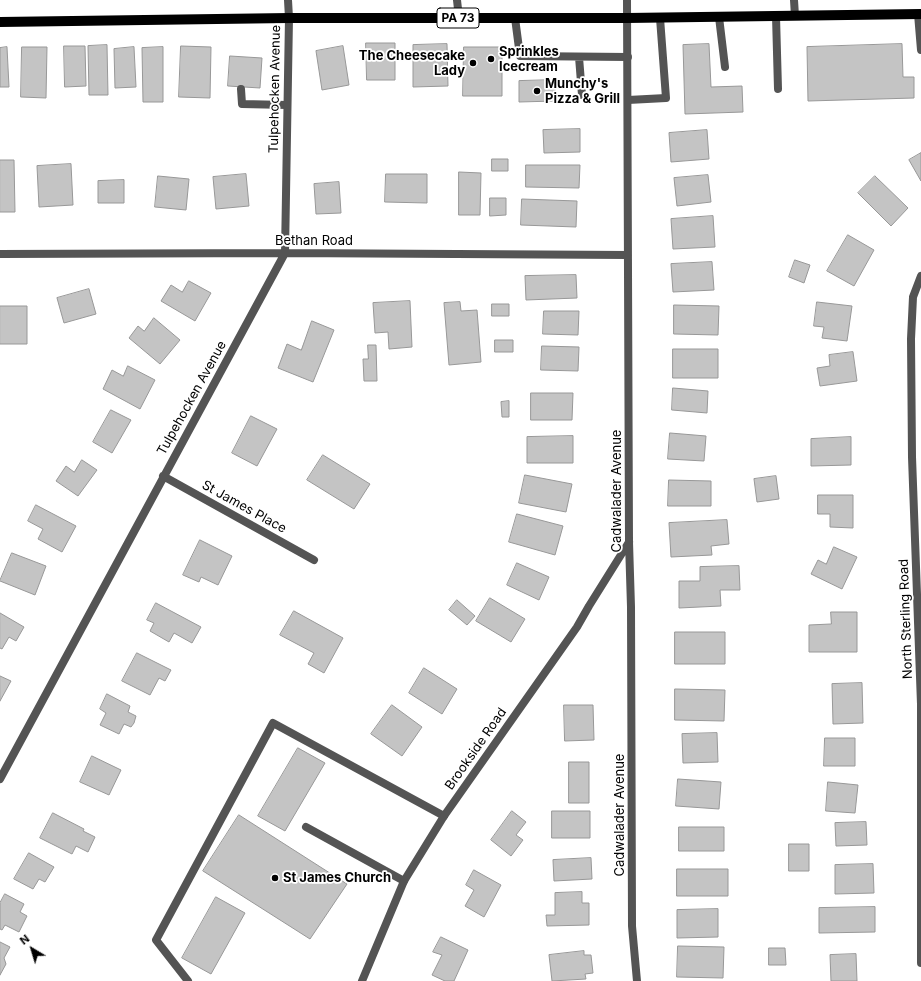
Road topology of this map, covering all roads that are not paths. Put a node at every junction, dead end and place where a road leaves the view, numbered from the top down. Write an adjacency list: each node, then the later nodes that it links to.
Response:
1 (288, 0): 9 (street, Tulpehocken Avenue)
2 (457, 0): 10 (street)
3 (627, 0): 12 (street, Cadwalader Avenue)
4 (794, 0): 7 (street)
5 (920, 14): 7 (main road, PA 73); 15 (street)
6 (776, 16): 7 (main road, PA 73); 8 (main road, PA 73); 20 (street)
7 (795, 16)
8 (720, 17): 13 (main road, PA 73); 18 (street)
9 (288, 18): 10 (main road, PA 73); 14 (main road, PA 73); 23 (street, Tulpehocken Avenue)
10 (459, 18): 11 (main road, PA 73)
11 (515, 18): 12 (main road, PA 73); 16 (street)
12 (627, 18): 13 (main road, PA 73); 17 (street, Cadwalader Avenue)
13 (660, 18): 22 (street)
14 (0, 22)
15 (921, 50)
16 (579, 57): 17 (street); 21 (street)
17 (628, 57): 22 (street, Cadwalader Avenue)
18 (725, 67)
19 (241, 89): 23 (street)
20 (778, 89)
21 (582, 95)
22 (628, 100): 26 (street, Cadwalader Avenue)
23 (287, 105): 24 (street, Tulpehocken Avenue)
24 (285, 253): 25 (street, Bethan Road); 26 (street, Bethan Road); 30 (street, Tulpehocken Avenue)
25 (0, 254)
26 (628, 255): 31 (street, Cadwalader Avenue)
27 (921, 276): 29 (street, North Sterling Road)
28 (921, 456): 29 (street)
29 (912, 457): 33 (street, North Sterling Road)
30 (163, 476): 32 (street, St James Place); 34 (street, Tulpehocken Avenue)
31 (629, 542): 35 (street, Brookside Road); 41 (street, Cadwalader Avenue)
32 (314, 560)
33 (921, 704): 38 (street, North Sterling Road)
34 (0, 778)
35 (444, 816): 37 (street, Brookside Road); 39 (street)
36 (306, 827): 37 (street)
37 (404, 881): 40 (street, Brookside Road)
38 (921, 963)
39 (188, 981)
40 (362, 981)
41 (637, 981)

